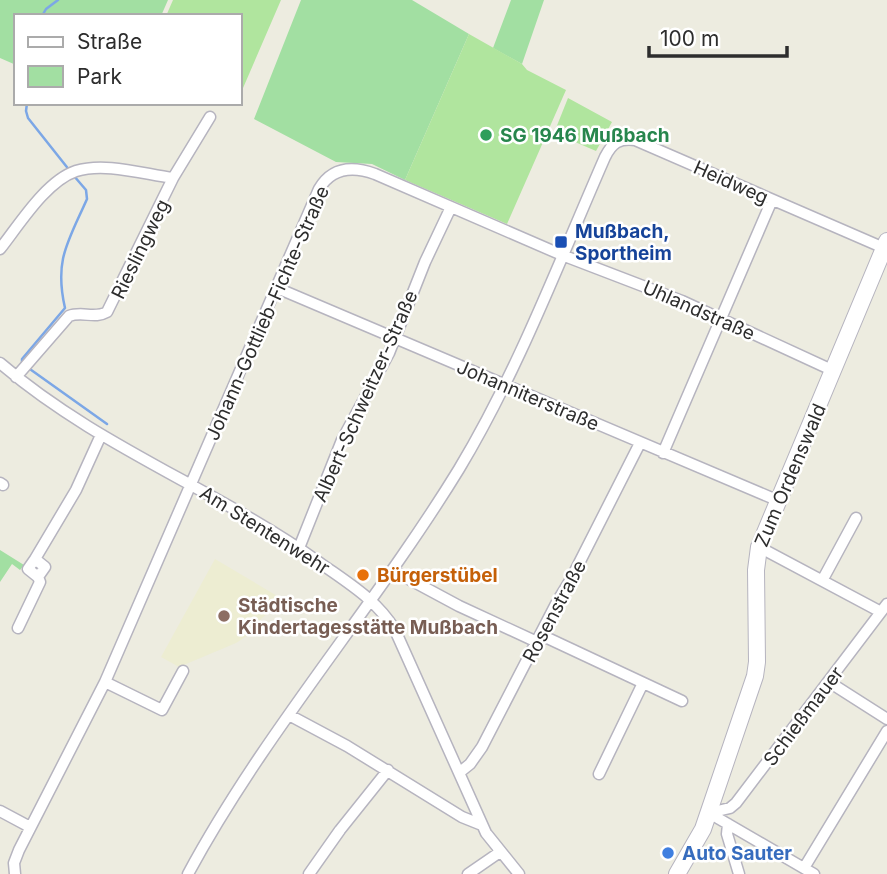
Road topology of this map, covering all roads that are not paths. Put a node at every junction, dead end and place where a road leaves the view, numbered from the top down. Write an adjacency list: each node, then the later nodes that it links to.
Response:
1 (210, 117): 2 (street, Rieslingweg)
2 (173, 178): 6 (street); 12 (street, Rieslingweg)
3 (772, 200): 5 (street, Heidweg); 7 (street, Heidweg); 9 (street)
4 (451, 207): 7 (street, Johann-Gottlieb-Fichte-Straße); 8 (street, Johann-Gottlieb-Fichte-Straße); 10 (street, Albert-Schweitzer-Straße)
5 (886, 244): 13 (street, Zum Ordenswald)
6 (0, 249)
7 (562, 255): 9 (street, Uhlandstraße); 14 (street, Heidweg)
8 (277, 288): 10 (street, Johanniterstraße); 18 (street, Johann-Gottlieb-Fichte-Straße)
9 (721, 318): 13 (street, Uhlandstraße); 17 (street)
10 (396, 337): 14 (street, Johanniterstraße); 22 (street, Albert-Schweitzer-Straße)
11 (0, 363): 12 (street, Am Stentenwehr)
12 (22, 370): 15 (street, Am Stentenwehr)
13 (834, 371): 19 (street, Zum Ordenswald)
14 (505, 385): 16 (street, Johanniterstraße); 23 (street, Heidweg)
15 (101, 435): 18 (street, Am Stentenwehr); 27 (street)
16 (640, 443): 17 (street, Johanniterstraße); 28 (street, Rosenstraße)
17 (663, 453): 19 (street, Johanniterstraße)
18 (192, 485): 22 (street, Am Stentenwehr); 30 (street, Johann-Gottlieb-Fichte-Straße)
19 (779, 501): 21 (street, Zum Ordenswald)
20 (856, 518): 24 (street)
21 (759, 547): 24 (street); 41 (street, Zum Ordenswald)
22 (299, 548): 25 (street, Am Stentenwehr)
23 (392, 570): 25 (street, Heidweg); 28 (street)
24 (823, 579): 26 (street)
25 (371, 600): 34 (street, Heidweg); 38 (street, Am Stentenwehr)
26 (884, 608): 31 (street, Schießmauer)
27 (18, 628)
28 (539, 639): 32 (street); 38 (street, Rosenstraße)
29 (183, 671): 30 (street)
30 (105, 682): 44 (street, Johann-Gottlieb-Fichte-Straße)
31 (829, 682): 35 (street); 41 (street, Schießmauer)
32 (643, 683): 33 (street); 39 (street)
33 (682, 701)
34 (289, 715): 37 (street); 48 (street, Heidweg)
35 (887, 719)
36 (887, 731): 46 (street)
37 (388, 770): 43 (street); 49 (street)
38 (460, 772): 43 (street, Am Stentenwehr)
39 (599, 774)
40 (0, 811): 44 (street)
41 (709, 813): 42 (street); 52 (street, Zum Ordenswald)
42 (728, 824): 46 (street); 53 (street)
43 (482, 825): 45 (street, Am Stentenwehr)
44 (30, 827): 47 (street, Johann-Gottlieb-Fichte-Straße)
45 (500, 852): 50 (street); 51 (street, Am Stentenwehr)
46 (809, 871)
47 (15, 874)
48 (188, 874)
49 (309, 874)
50 (468, 874)
51 (519, 874)
52 (677, 874)
53 (739, 874)

